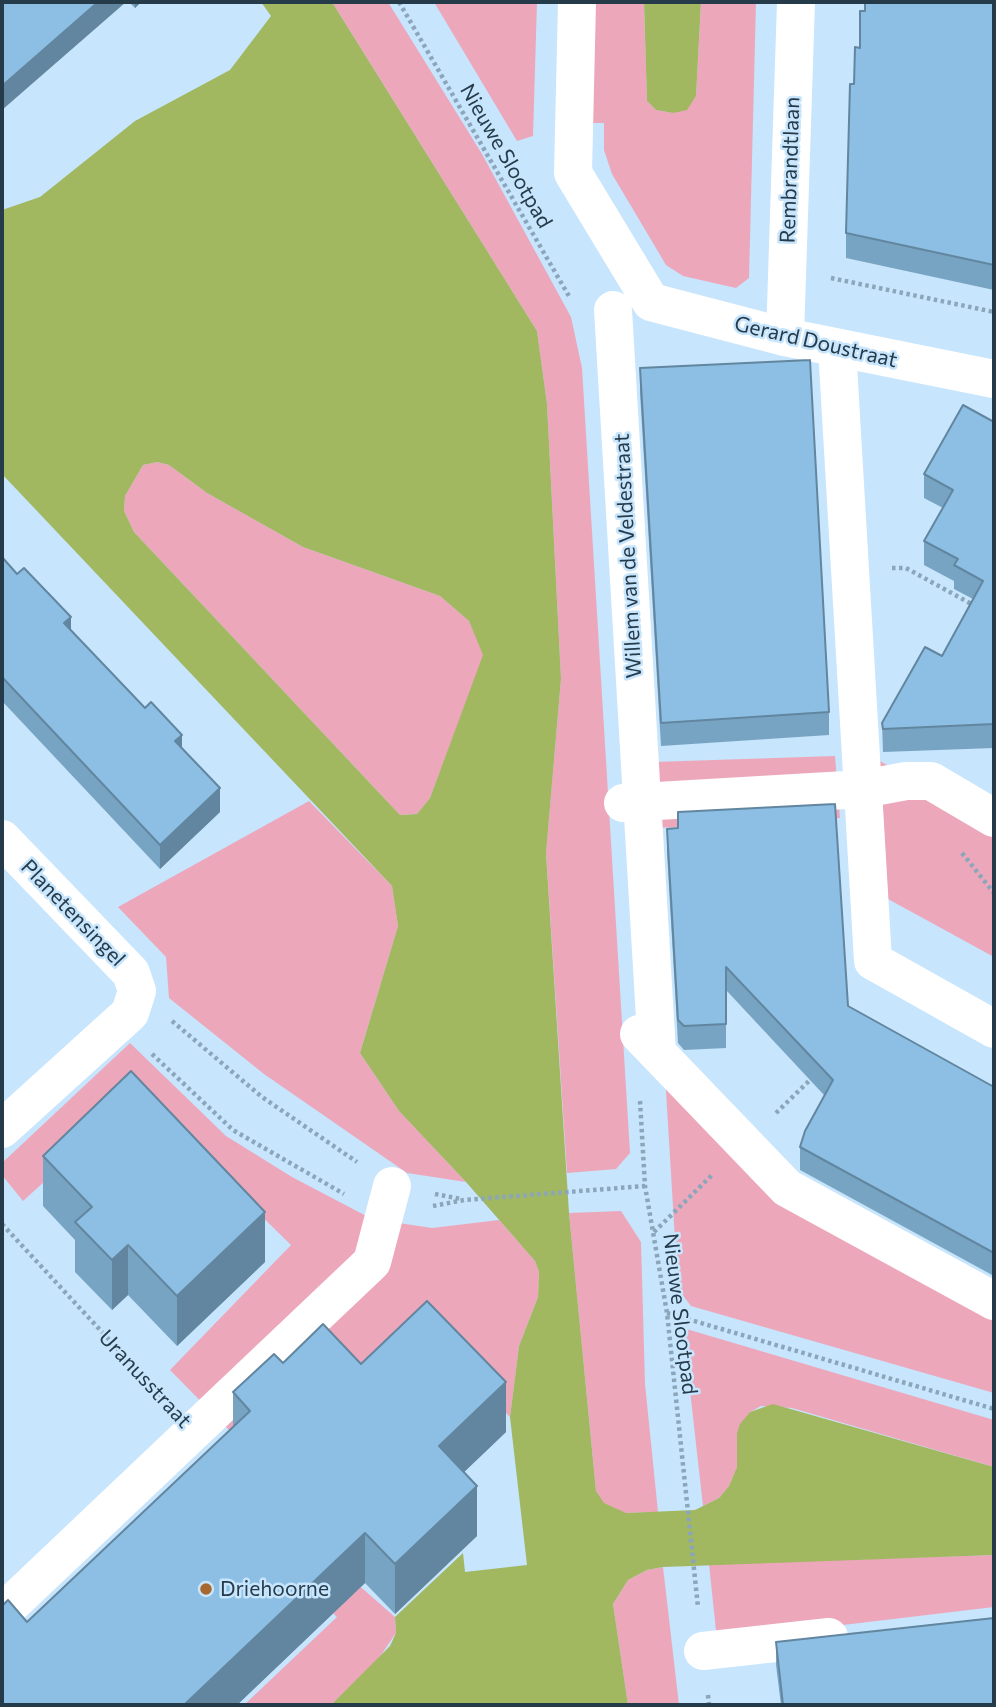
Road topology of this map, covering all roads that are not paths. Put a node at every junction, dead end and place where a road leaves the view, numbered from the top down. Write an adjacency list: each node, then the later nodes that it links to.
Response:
1 (577, 2): 3 (street)
2 (796, 2): 4 (street, Rembrandtlaan)
3 (628, 301): 4 (street, Gerard Doustraat); 8 (street, Willem van de Veldestraat)
4 (785, 337): 5 (street, Gerard Doustraat)
5 (837, 348): 6 (street, Gerard Doustraat); 7 (street)
6 (994, 379)
7 (863, 789): 8 (street); 9 (street); 11 (street)
8 (632, 802): 14 (street, Willem van de Veldestraat)
9 (994, 818)
10 (2, 839): 12 (street, Planetensingel)
11 (994, 1029)
12 (2, 1129)
13 (389, 1198): 15 (street, Uranusstraat)
14 (994, 1301)
15 (2, 1613)
16 (869, 1633): 17 (street)
17 (703, 1651)

